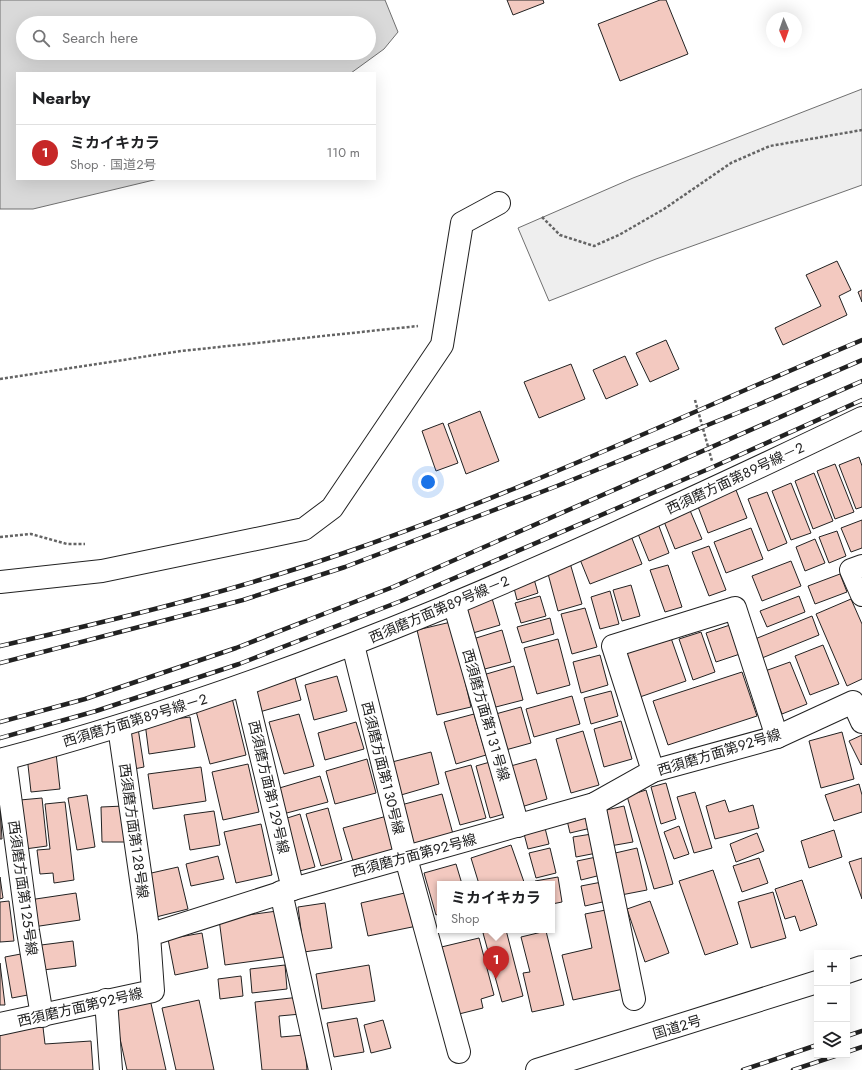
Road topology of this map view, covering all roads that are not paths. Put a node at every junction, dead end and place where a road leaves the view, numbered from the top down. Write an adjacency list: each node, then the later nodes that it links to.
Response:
1 (499, 203): 4 (main road)
2 (862, 418): 6 (main road, 西須磨方面第８９号線－２)
3 (862, 566): 5 (main road)
4 (0, 582)
5 (862, 595)
6 (454, 603): 7 (main road, 西須磨方面第８９号線－２); 16 (main road, 西須磨方面第１３１号線)
7 (353, 645): 8 (main road, 西須磨方面第８９号線－２); 17 (main road, 西須磨方面第１３０号線)
8 (244, 685): 11 (main road, 西須磨方面第８９号線－２); 18 (main road, 西須磨方面第１２９号線)
9 (858, 699): 10 (main road, 西須磨方面第９２号線); 12 (main road, 西須磨方面第９２号線)
10 (862, 722)
11 (119, 727): 13 (main road, 西須磨方面第８９号線－２); 19 (main road, 西須磨方面第１２８号線)
12 (777, 736): 14 (main road, 西須磨方面第９２号線); 14 (main road)
13 (3, 760): 25 (main road, 西須磨方面第１２５号線)
14 (653, 771): 15 (main road, 西須磨方面第９２号線)
15 (594, 804): 16 (main road, 西須磨方面第９２号線); 23 (main road)
16 (518, 826): 17 (main road, 西須磨方面第９２号線)
17 (406, 858): 18 (main road, 西須磨方面第９２号線); 27 (main road, 西須磨方面第１３０号線)
18 (287, 891): 19 (main road, 西須磨方面第９２号線); 29 (main road, 西須磨方面第１２９号線)
19 (149, 935): 24 (main road, 西須磨方面第９２号線)
20 (862, 967): 21 (main road)
21 (850, 971)
22 (814, 983): 30 (main road, 国道2号)
23 (634, 999)
24 (106, 1000): 25 (main road, 西須磨方面第９２号線); 28 (main road)
25 (42, 1016): 26 (main road, 西須磨方面第９２号線)
26 (0, 1024)
27 (458, 1052)
28 (111, 1070)
29 (320, 1070)
30 (536, 1070)

